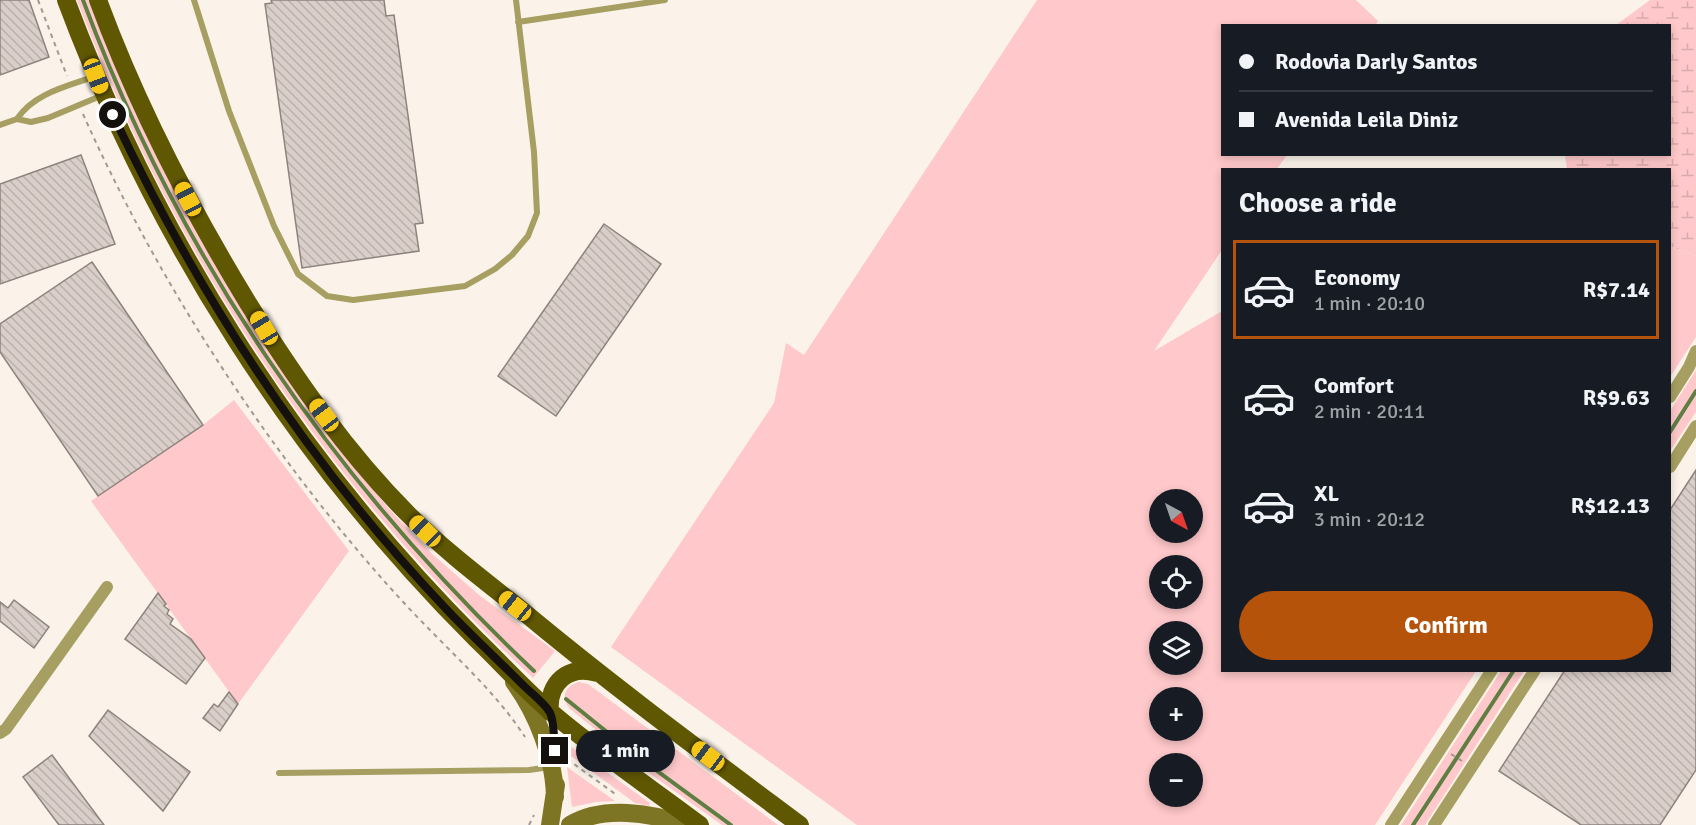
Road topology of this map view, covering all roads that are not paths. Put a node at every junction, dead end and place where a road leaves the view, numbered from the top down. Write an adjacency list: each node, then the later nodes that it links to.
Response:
1 (66, 0): 7 (main road)
2 (98, 0): 17 (main road)
3 (194, 0): 6 (lane)
4 (516, 0): 6 (lane)
5 (664, 0): 6 (lane)
6 (518, 22)
7 (96, 76): 8 (main road); 9 (lane)
8 (104, 95): 9 (lane); 16 (main road)
9 (16, 119): 10 (lane)
10 (0, 125)
11 (1696, 351): 12 (street)
12 (1671, 395)
13 (1696, 426): 14 (street)
14 (1671, 464)
15 (106, 587): 21 (street)
16 (494, 656): 20 (main road); 22 (main road)
17 (597, 672): 20 (main road); 28 (main road)
18 (1491, 672): 29 (street)
19 (1534, 672): 30 (street)
20 (550, 712): 22 (main road); 27 (main road)
21 (0, 733)
22 (554, 761): 23 (lane); 24 (main road)
23 (279, 773)
24 (550, 825)
25 (570, 825): 26 (main road)
26 (686, 825)
27 (700, 825)
28 (800, 825)
29 (1391, 825)
30 (1434, 825)

